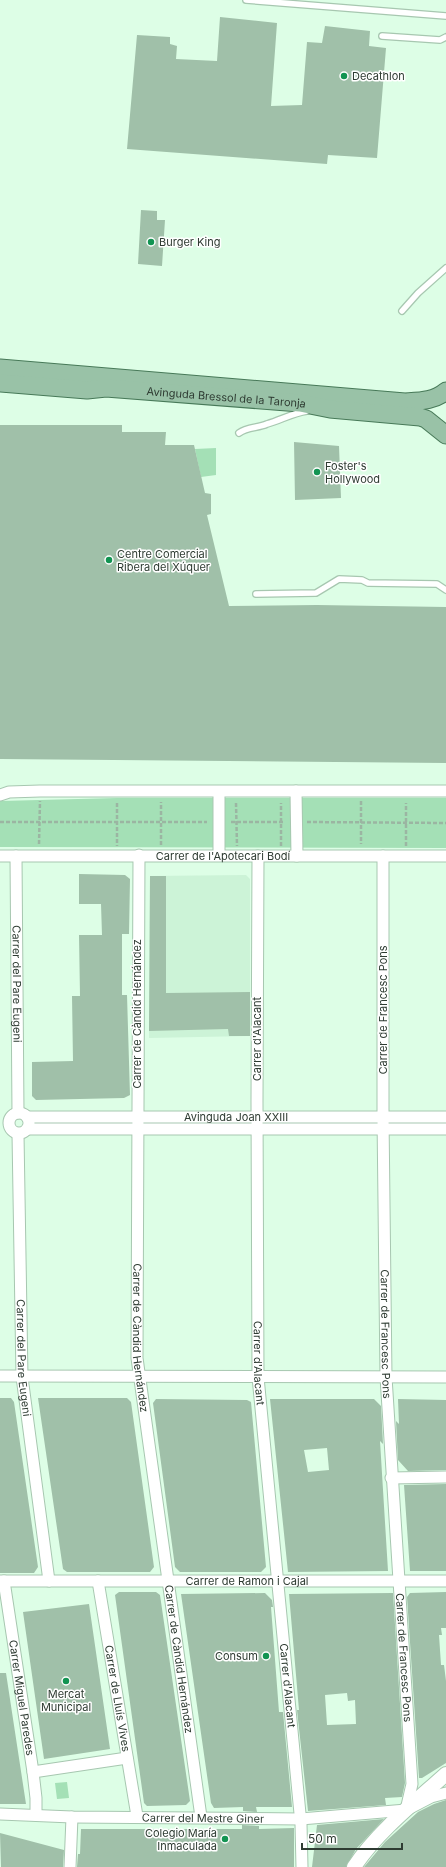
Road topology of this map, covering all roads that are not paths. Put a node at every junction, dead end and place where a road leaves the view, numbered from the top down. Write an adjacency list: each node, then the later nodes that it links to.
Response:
1 (246, 0): 2 (lane)
2 (446, 16)
3 (382, 36): 4 (lane)
4 (446, 37)
5 (446, 268): 6 (lane)
6 (402, 311)
7 (0, 368): 9 (main road, Avinguda Bressol de la Taronja)
8 (0, 383): 10 (main road, Avinguda Bressol de la Taronja)
9 (446, 390)
10 (330, 409): 11 (lane); 12 (main road, Avinguda Bressol de la Taronja)
11 (239, 433)
12 (446, 435)
13 (446, 590): 14 (lane)
14 (256, 594)
15 (296, 791): 16 (street); 18 (street); 24 (street)
16 (446, 791)
17 (3, 792): 18 (street)
18 (219, 792): 20 (street)
19 (139, 855): 20 (street, Carrer de l'Apotecari Bodí); 22 (street, Carrer de l'Apotecari Bodí); 30 (street, Carrer de Càndid Hernández)
20 (219, 855): 23 (street, Carrer de l'Apotecari Bodí)
21 (0, 856): 22 (street, Carrer de l'Apotecari Bodí)
22 (16, 856): 31 (street, Carrer del Pare Eugeni)
23 (258, 856): 24 (street, Carrer de l'Apotecari Bodí); 27 (street, Carrer d'Alacant)
24 (297, 856): 25 (street, Carrer de l'Apotecari Bodí)
25 (382, 856): 26 (street, Carrer de l'Apotecari Bodí); 28 (street, Carrer de Francesc Pons)
26 (446, 856)
27 (257, 1117): 28 (street, Avinguda Joan XXIII); 30 (street, Avinguda Joan XXIII); 33 (street, Carrer d'Alacant)
28 (383, 1117): 29 (street, Avinguda Joan XXIII); 34 (street, Carrer de Francesc Pons)
29 (446, 1117)
30 (137, 1118): 31 (street, Avinguda Joan XXIII); 32 (street, Carrer de Càndid Hernández)
31 (14, 1123): 32 (street, Avinguda Joan XXIII); 38 (street, Carrer del Pare Eugeni)
32 (137, 1129): 33 (street, Avinguda Joan XXIII); 37 (street, Carrer de Càndid Hernández)
33 (257, 1129): 34 (street, Avinguda Joan XXIII); 39 (street, Carrer d'Alacant)
34 (383, 1129): 35 (street, Avinguda Joan XXIII); 40 (street, Carrer de Francesc Pons)
35 (446, 1129)
36 (0, 1376): 38 (street)
37 (138, 1376): 38 (street); 39 (street); 49 (street, Carrer de Càndid Hernández)
38 (22, 1377): 47 (street, Carrer del Pare Eugeni)
39 (258, 1377): 40 (street); 50 (street, Carrer d'Alacant)
40 (386, 1377): 41 (street); 43 (street, Carrer de Francesc Pons)
41 (446, 1377)
42 (446, 1477): 43 (street)
43 (391, 1478): 44 (street, Carrer de Francesc Pons)
44 (398, 1580): 45 (street, Carrer de Ramon i Cajal); 50 (street, Carrer de Ramon i Cajal); 55 (street, Carrer de Francesc Pons)
45 (446, 1580)
46 (2, 1581): 47 (street, Carrer de Ramon i Cajal); 52 (street, Carrer Miguel Paredes)
47 (49, 1581): 48 (street, Carrer de Ramon i Cajal)
48 (98, 1581): 49 (street, Carrer de Ramon i Cajal); 51 (street, Carrer de Lluís Vives)
49 (169, 1581): 50 (street, Carrer de Ramon i Cajal); 60 (street, Carrer de Càndid Hernández)
50 (278, 1581): 61 (street, Carrer d'Alacant)
51 (127, 1758): 52 (street); 58 (street, Carrer de Lluís Vives)
52 (33, 1772): 57 (street, Carrer Miguel Paredes)
53 (446, 1774): 55 (street)
54 (446, 1793): 55 (street)
55 (406, 1810): 61 (street, Carrer del Mestre Giner); 64 (street)
56 (0, 1814): 57 (street, Carrer del Mestre Giner)
57 (36, 1815): 59 (street, Carrer del Mestre Giner)
58 (136, 1816): 59 (street, Carrer del Mestre Giner); 60 (street, Carrer del Mestre Giner)
59 (72, 1817): 62 (street)
60 (202, 1817): 61 (street, Carrer del Mestre Giner)
61 (301, 1819): 63 (street, Carrer d'Alacant)
62 (70, 1867)
63 (302, 1867)
64 (354, 1867)

